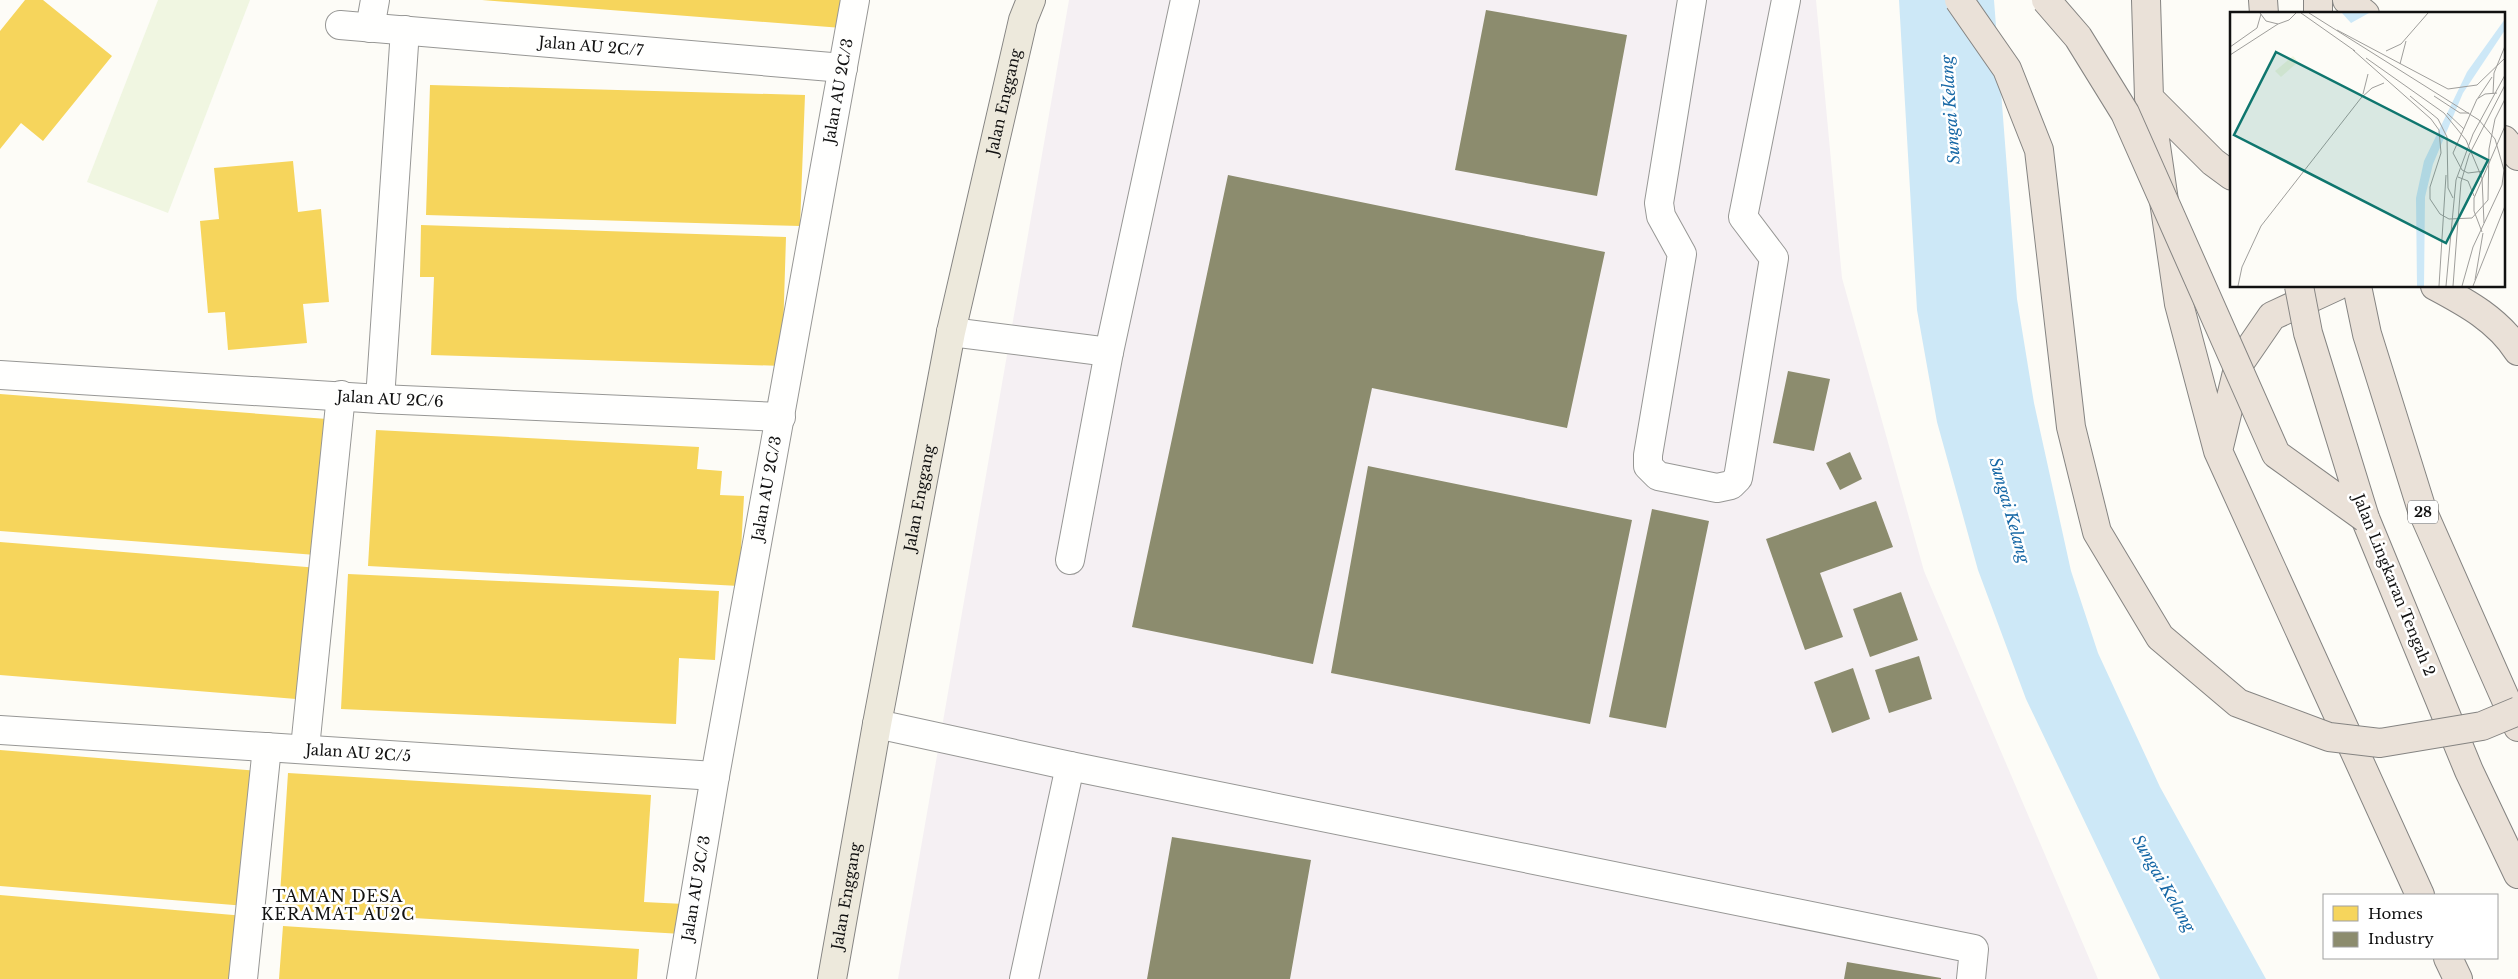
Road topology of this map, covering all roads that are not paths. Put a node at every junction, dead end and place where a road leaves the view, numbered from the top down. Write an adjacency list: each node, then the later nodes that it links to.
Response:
1 (375, 0): 13 (street)
2 (855, 0): 15 (street, Jalan AU 2C/3)
3 (1185, 0): 28 (street)
4 (1692, 0): 5 (street)
5 (1786, 0)
6 (1959, 0): 36 (highway, bridge)
7 (2046, 0): 34 (highway, bridge)
8 (2146, 0): 16 (highway)
9 (2347, 0): 11 (highway)
10 (1026, 7): 26 (main road, Jalan Enggang)
11 (2362, 12)
12 (340, 25): 13 (street, Jalan AU 2C/7)
13 (370, 28): 14 (street, Jalan AU 2C/7)
14 (405, 30): 15 (street, Jalan AU 2C/7); 31 (street)
15 (843, 68): 32 (street, Jalan AU 2C/3)
16 (2149, 98): 21 (highway); 33 (highway)
17 (2518, 122): 18 (highway)
18 (2506, 132)
19 (2506, 142): 20 (highway)
20 (2518, 156)
21 (2230, 175)
22 (2299, 288): 34 (highway, Jalan Lingkaran Tengah 2, bridge)
23 (2333, 288): 33 (highway)
24 (2357, 288): 38 (highway, 28)
25 (2439, 288): 27 (highway)
26 (951, 332): 28 (street); 37 (main road, Jalan Enggang)
27 (2518, 351)
28 (1109, 352): 35 (street)
29 (0, 375): 30 (street, Jalan AU 2C/6)
30 (341, 396): 31 (street, Jalan AU 2C/6); 41 (street)
31 (380, 398): 32 (street, Jalan AU 2C/6)
32 (781, 417): 43 (street, Jalan AU 2C/3)
33 (2218, 451): 45 (highway)
34 (2365, 518): 44 (highway, Jalan Lingkaran Tengah 2)
35 (1070, 560)
36 (2518, 712)
37 (877, 724): 42 (street); 49 (main road, Jalan Enggang)
38 (2518, 726)
39 (0, 730): 40 (street, Jalan AU 2C/5)
40 (267, 747): 41 (street, Jalan AU 2C/5); 47 (street)
41 (305, 748): 43 (street, Jalan AU 2C/5)
42 (1070, 766): 50 (street); 51 (street)
43 (715, 776): 48 (street, Jalan AU 2C/3)
44 (2518, 874)
45 (2420, 894)
46 (2448, 959): 52 (highway)
47 (243, 979)
48 (681, 979)
49 (832, 979)
50 (1024, 979)
51 (1971, 979)
52 (2458, 979)

